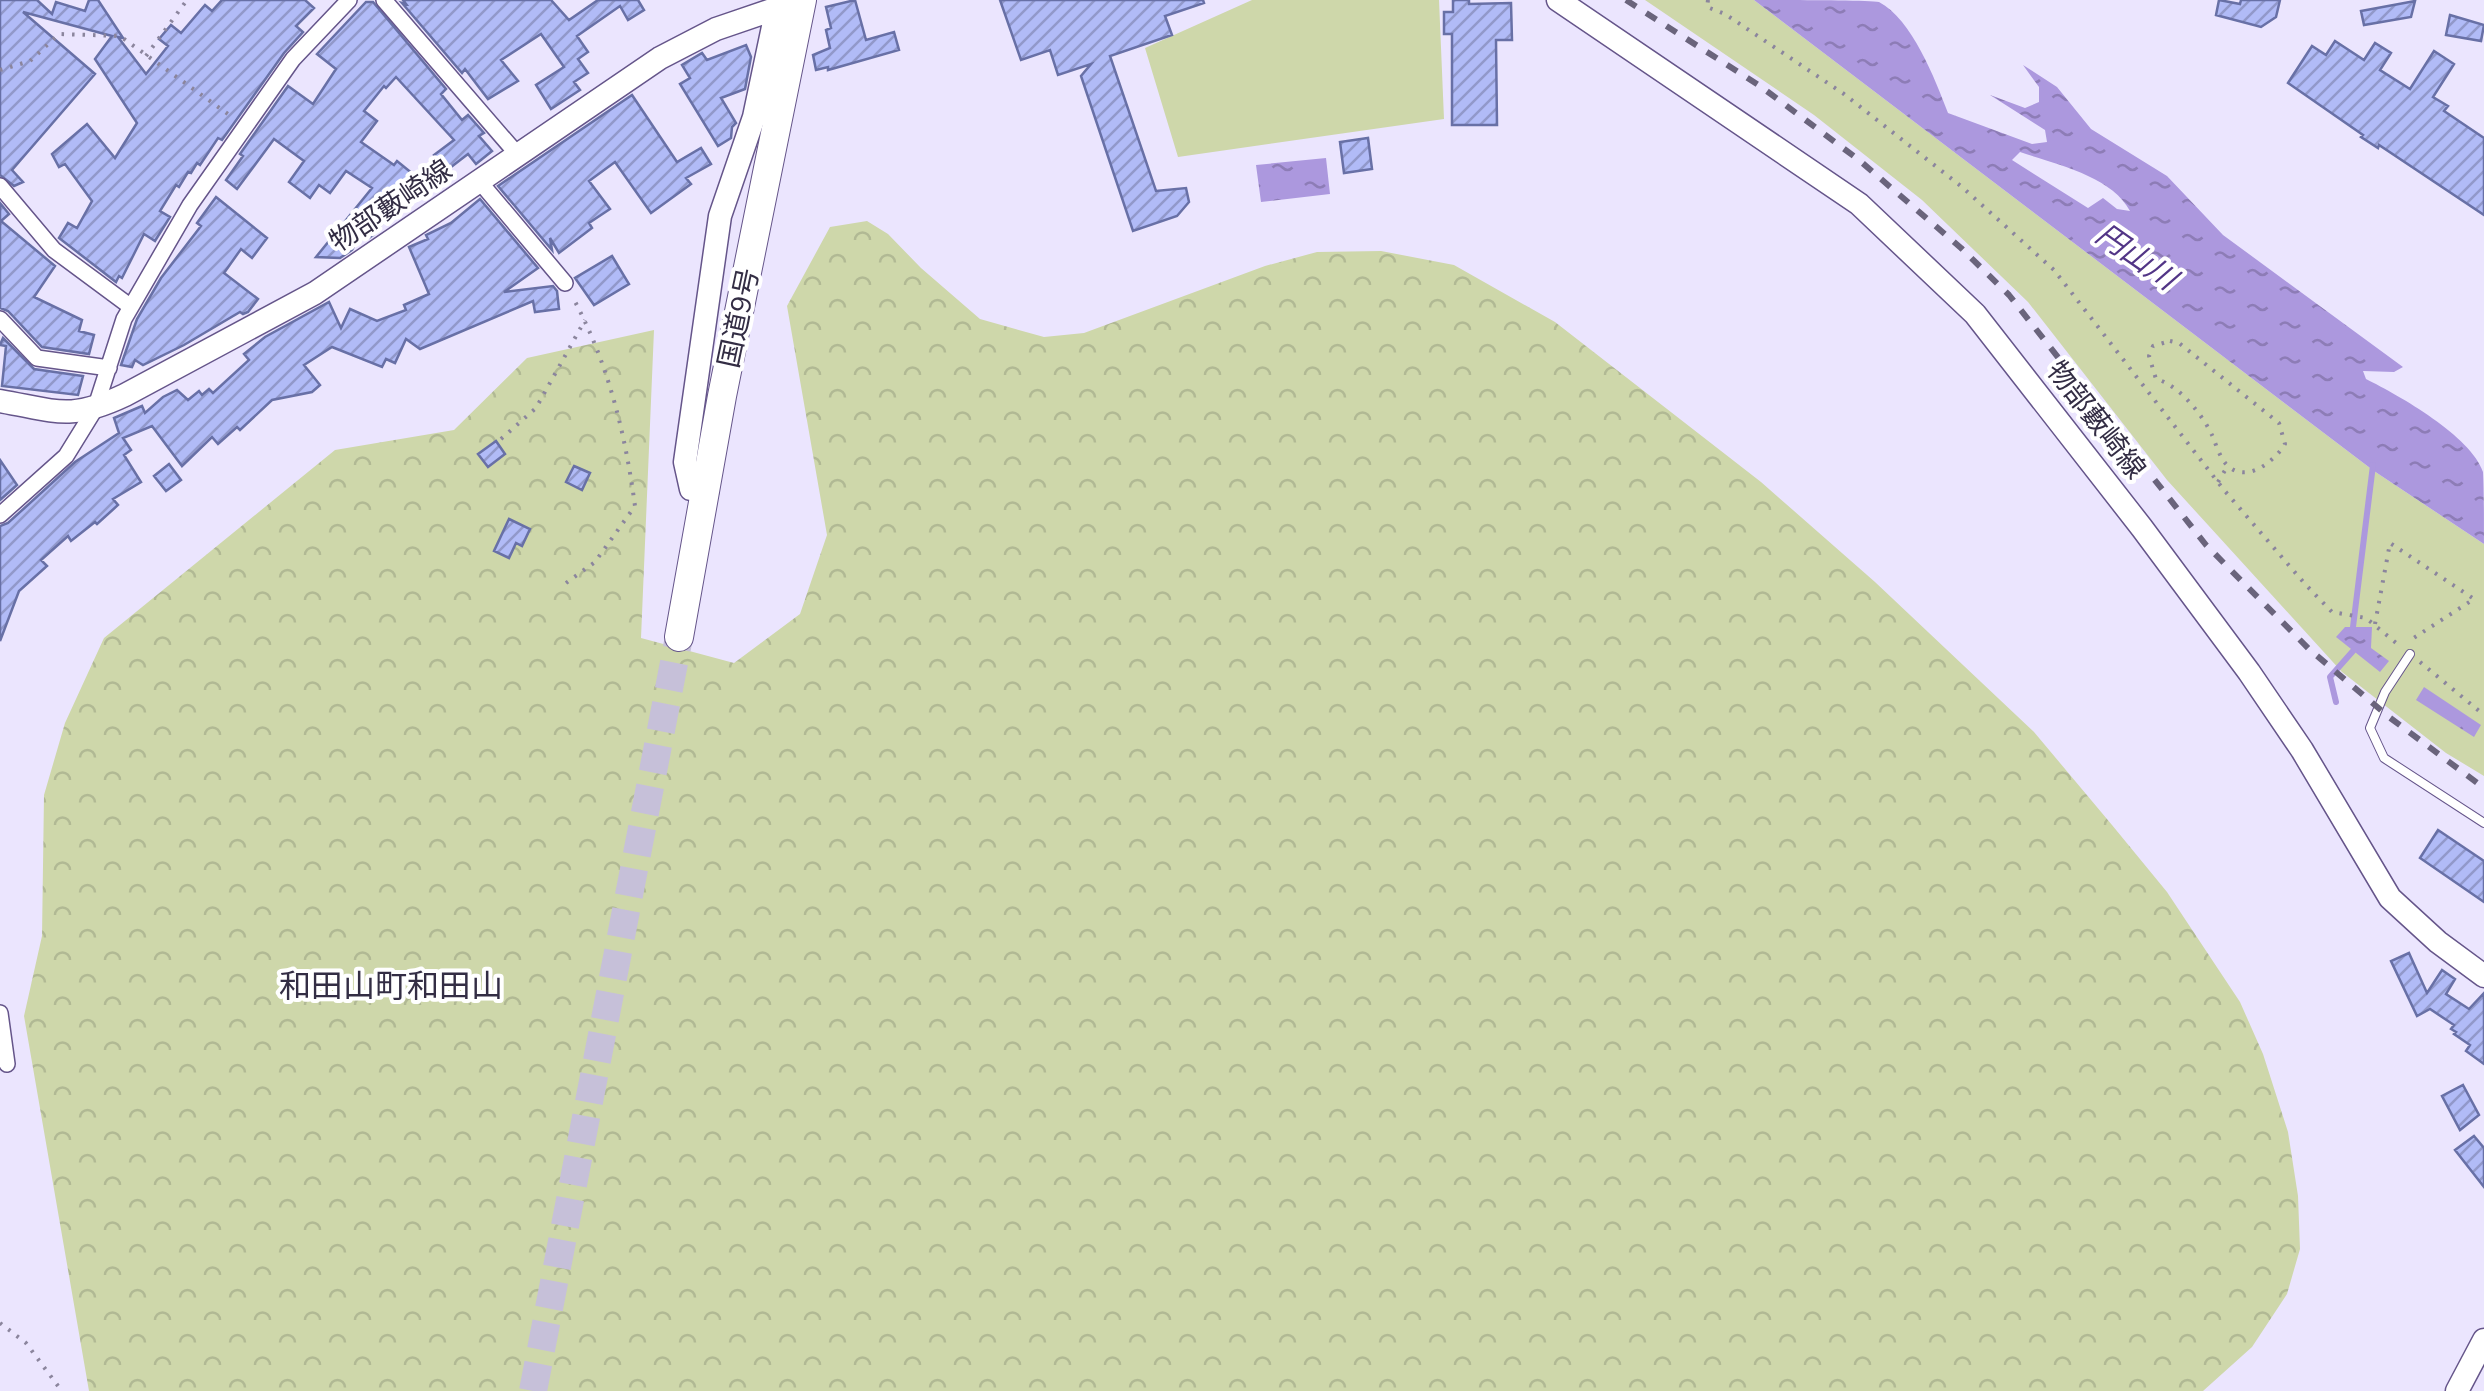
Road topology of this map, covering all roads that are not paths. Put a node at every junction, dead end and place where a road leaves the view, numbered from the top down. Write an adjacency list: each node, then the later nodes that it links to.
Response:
1 (348, 0): 9 (street)
2 (384, 0): 5 (street)
3 (1558, 0): 19 (main road, 物部藪崎線)
4 (790, 2): 5 (main road, 物部藪崎線); 14 (highway, 国道9号); 14 (main road)
5 (518, 154): 6 (main road, 物部藪崎線)
6 (480, 182): 8 (street); 13 (main road, 物部藪崎線)
7 (0, 186): 9 (street)
8 (565, 283)
9 (131, 306): 11 (street)
10 (0, 319): 11 (street)
11 (110, 368): 13 (street)
12 (0, 400): 13 (main road, 物部藪崎線)
13 (96, 409): 15 (street)
14 (707, 492): 16 (highway, 国道9号)
15 (0, 515)
16 (680, 637)
17 (2410, 654): 18 (lane)
18 (2484, 823)
19 (2484, 976)
20 (0, 1013): 21 (street)
21 (7, 1064)
22 (2484, 1340): 23 (main road)
23 (2457, 1391)

